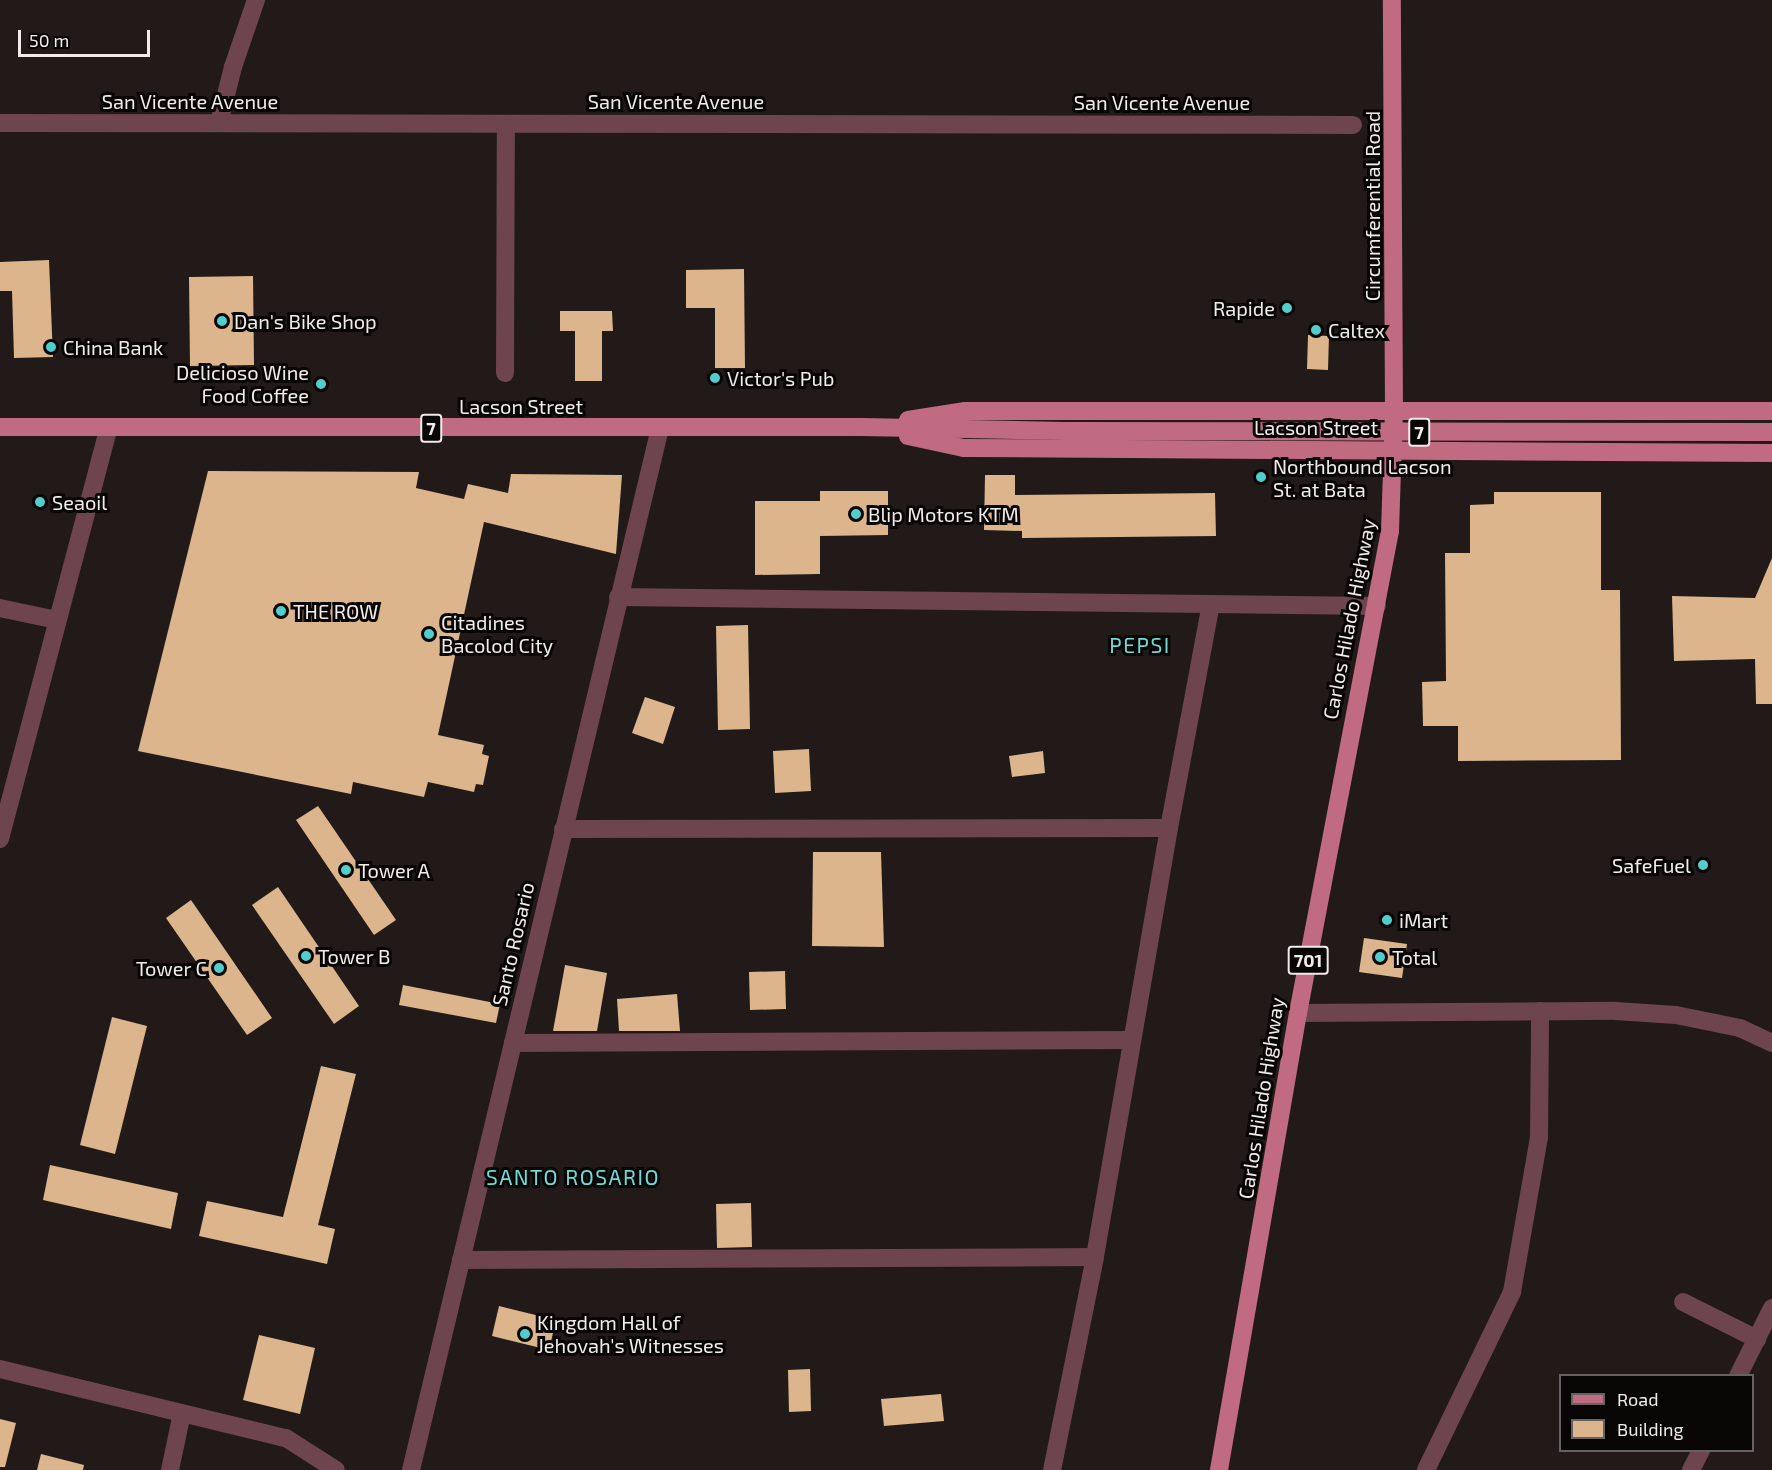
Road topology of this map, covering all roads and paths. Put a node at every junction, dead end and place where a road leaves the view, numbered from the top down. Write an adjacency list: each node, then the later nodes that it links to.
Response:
1 (256, 0): 4 (street)
2 (1392, 0): 9 (main road, Circumferential Road)
3 (0, 123): 4 (street, San Vicente Avenue)
4 (219, 123): 5 (street, San Vicente Avenue)
5 (506, 124): 6 (street, San Vicente Avenue); 7 (street)
6 (1353, 125)
7 (505, 373)
8 (1772, 411): 9 (main road, Lacson Street / 7)
9 (1394, 412): 11 (main road, Lacson Street / 7); 15 (main road, Circumferential Road)
10 (0, 427): 13 (main road, Lacson Street / 7)
11 (862, 427): 12 (main road, Lacson Street / 7); 14 (main road, Lacson Street / 7, bridge); 15 (main road, Lacson Street / 7)
12 (660, 428): 13 (main road, Lacson Street / 7); 17 (street, Santo Rosario)
13 (108, 429): 21 (street)
14 (1772, 432)
15 (1394, 450): 16 (main road, Lacson Street / 7); 19 (main road, Carlos Hilado Highway / 701)
16 (1772, 453)
17 (618, 597): 18 (street); 23 (street, Santo Rosario)
18 (1211, 604): 19 (street); 22 (street)
19 (1377, 606): 26 (main road, Carlos Hilado Highway / 701)
20 (0, 608): 21 (street)
21 (57, 620): 24 (street)
22 (1169, 828): 23 (street); 27 (street)
23 (563, 830): 28 (street, Santo Rosario)
24 (0, 839)
25 (1540, 1011): 26 (street); 29 (street); 43 (street)
26 (1298, 1014): 42 (main road, Carlos Hilado Highway / 701)
27 (1131, 1040): 28 (street); 30 (street)
28 (513, 1043): 31 (street, Santo Rosario)
29 (1772, 1043)
30 (1095, 1257): 31 (street); 41 (street)
31 (461, 1260): 40 (street, Santo Rosario)
32 (1683, 1302): 33 (street)
33 (1766, 1324): 35 (street)
34 (0, 1369): 36 (street)
35 (1739, 1374)
36 (182, 1413): 38 (street); 39 (street)
37 (1700, 1452): 44 (street)
38 (170, 1470)
39 (336, 1470)
40 (411, 1470)
41 (1052, 1470)
42 (1219, 1470)
43 (1426, 1470)
44 (1691, 1470)

